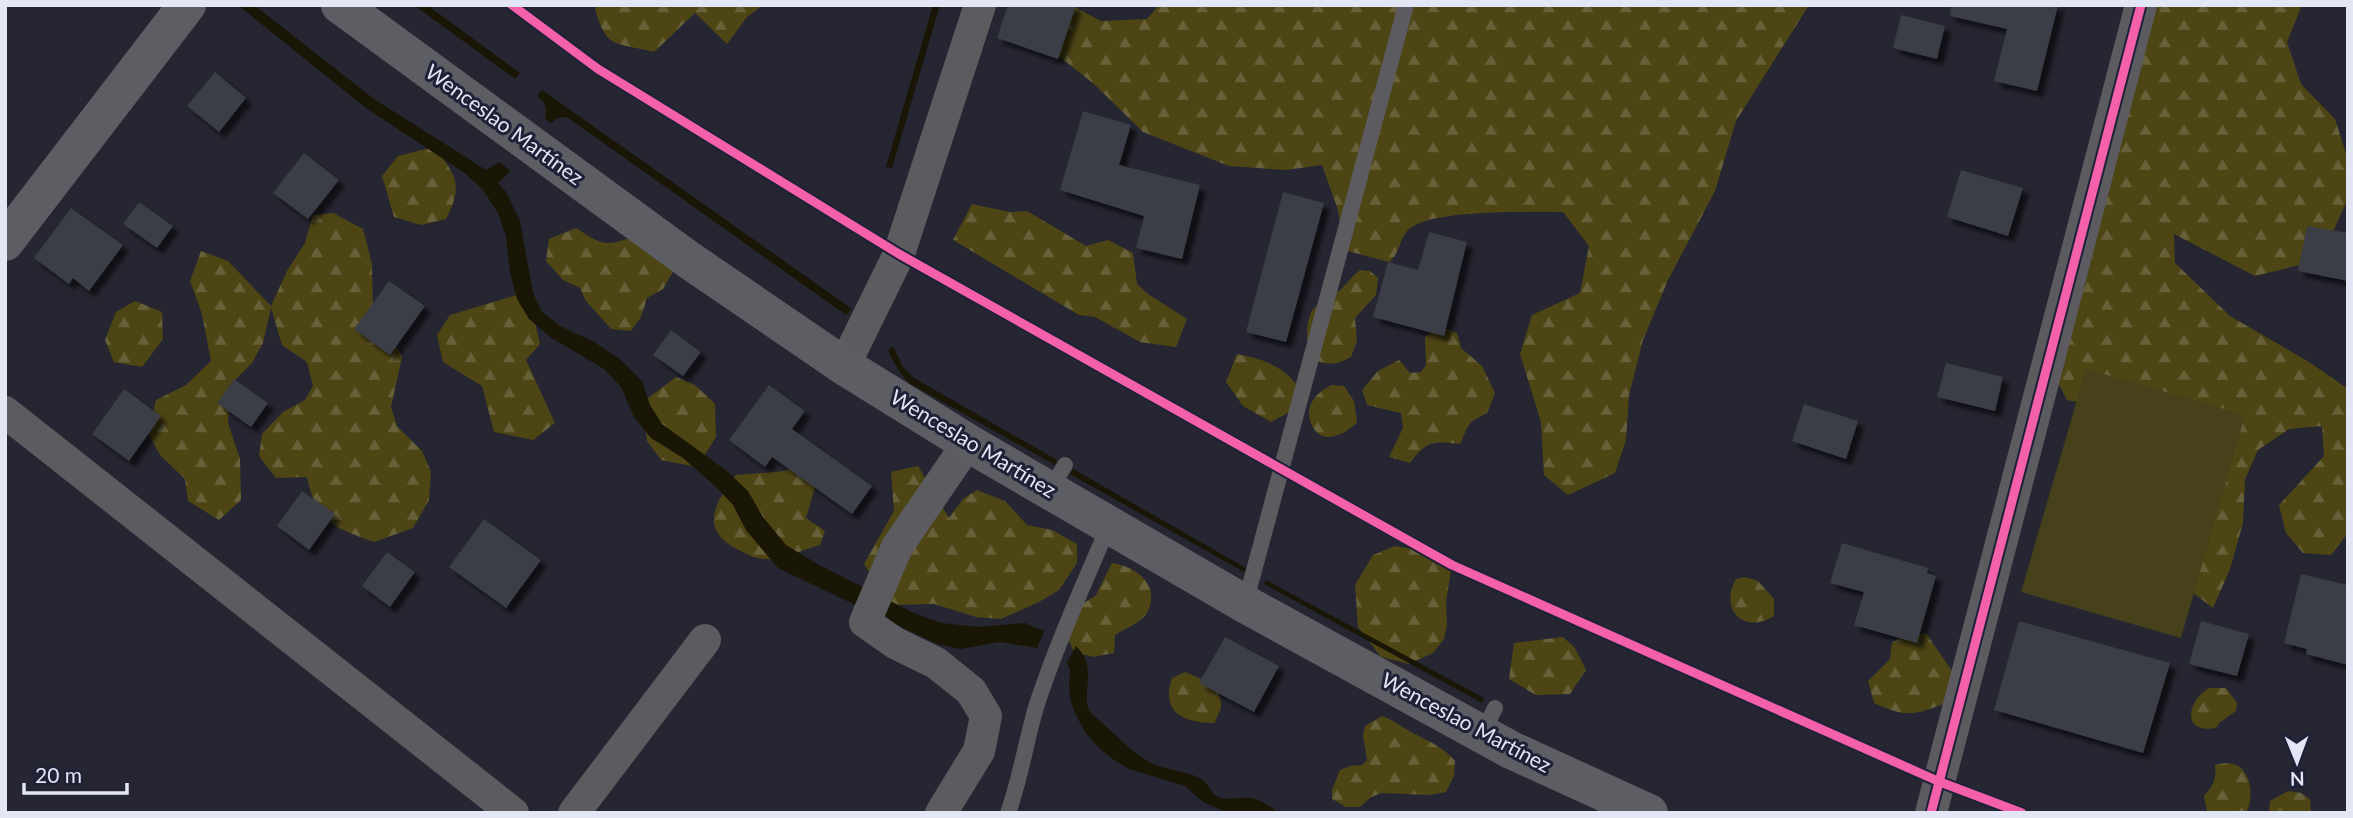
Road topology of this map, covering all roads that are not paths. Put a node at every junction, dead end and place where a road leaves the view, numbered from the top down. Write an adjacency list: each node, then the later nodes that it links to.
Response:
1 (187, 5): 6 (main road)
2 (340, 5): 7 (main road, Wenceslao Martínez)
3 (980, 5): 7 (street)
4 (1406, 5): 11 (lane)
5 (2141, 5): 18 (street)
6 (5, 242)
7 (844, 366): 9 (main road, Wenceslao Martínez)
8 (5, 412): 13 (street)
9 (968, 443): 10 (main road, Wenceslao Martínez); 15 (street)
10 (1110, 525): 11 (main road, Wenceslao Martínez); 16 (lane)
11 (1245, 604): 17 (main road, Wenceslao Martínez)
12 (705, 640): 14 (street)
13 (513, 813)
14 (575, 813)
15 (941, 813)
16 (1008, 813)
17 (1649, 813)
18 (1931, 813)

